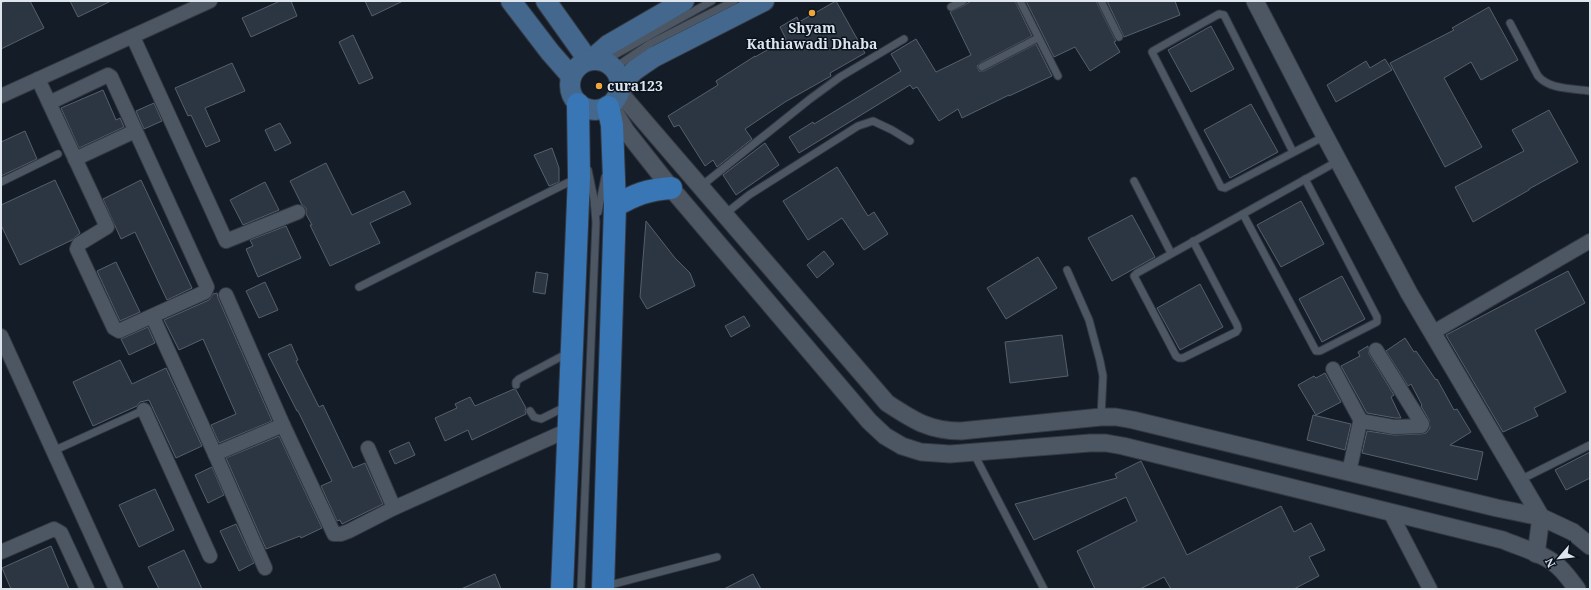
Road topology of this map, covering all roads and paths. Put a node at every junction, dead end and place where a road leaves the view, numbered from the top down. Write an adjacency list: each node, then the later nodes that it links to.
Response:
1 (210, 1): 14 (street)
2 (511, 1): 19 (main road)
3 (546, 1): 22 (main road)
4 (684, 1): 22 (main road)
5 (712, 1): 22 (lane)
6 (734, 1): 22 (lane)
7 (764, 1): 22 (main road)
8 (963, 1): 12 (lane)
9 (1020, 1): 17 (lane)
10 (1101, 1): 15 (lane)
11 (1255, 1): 29 (street)
12 (951, 7)
13 (1510, 23): 23 (lane)
14 (133, 37): 21 (street); 43 (street)
15 (1119, 37)
16 (904, 38): 40 (lane)
17 (1038, 38): 18 (lane); 20 (lane)
18 (982, 67)
19 (571, 76): 22 (main road); 26 (main road)
20 (1058, 76)
21 (38, 79): 24 (street); 25 (street)
22 (607, 79): 26 (main road); 28 (main road); 40 (street); 41 (street)
23 (1590, 91)
24 (1, 96)
25 (49, 103): 27 (street); 34 (street)
26 (578, 104): 30 (main road)
27 (135, 131): 34 (street); 34 (street)
28 (613, 134): 42 (main road); 46 (lane)
29 (1325, 136): 32 (lane); 35 (street)
30 (579, 140): 36 (main road); 46 (lane)
31 (910, 141): 44 (lane)
32 (1294, 152): 32 (lane)
33 (58, 154): 38 (lane)
34 (75, 159)
35 (1338, 161): 37 (lane); 56 (street)
36 (579, 177): 53 (lane); 59 (main road)
37 (1305, 179): 45 (lane); 45 (lane)
38 (1, 182)
39 (1134, 182): 50 (lane)
40 (700, 187): 44 (street)
41 (671, 188): 42 (main road); 51 (street)
42 (615, 206): 85 (main road)
43 (298, 212)
44 (724, 214): 49 (street)
45 (1243, 214): 47 (lane)
46 (596, 222): 89 (lane)
47 (1193, 241): 50 (lane); 50 (lane)
48 (1590, 242): 56 (street)
49 (749, 244): 51 (street); 65 (street)
50 (1171, 253)
51 (731, 258): 72 (street)
52 (1067, 270): 65 (lane)
53 (359, 287)
54 (226, 295): 67 (street)
55 (155, 322): 73 (street)
56 (1432, 333): 75 (street)
57 (1, 336): 71 (street)
58 (1376, 350): 66 (street)
59 (571, 352): 61 (lane); 62 (main road)
60 (1333, 369): 66 (street)
61 (516, 384)
62 (569, 406): 64 (lane); 68 (main road)
63 (144, 410): 71 (lane); 82 (street)
64 (530, 411)
65 (1101, 417): 74 (street)
66 (1361, 421): 74 (street)
67 (283, 425): 73 (street); 76 (street)
68 (568, 430): 76 (street); 88 (main road)
69 (1590, 445): 75 (lane)
70 (368, 448): 76 (street)
71 (53, 451): 87 (street)
72 (973, 452): 77 (street); 90 (lane)
73 (215, 454): 84 (street)
74 (1349, 472): 78 (street)
75 (1519, 480): 78 (street)
76 (394, 508)
77 (1390, 512): 81 (street); 91 (street)
78 (1541, 517): 79 (street); 81 (street)
79 (1590, 546)
80 (1, 552): 86 (street)
81 (1536, 554): 92 (street)
82 (210, 556)
83 (717, 557): 85 (lane)
84 (265, 568)
85 (604, 588)
86 (87, 589)
87 (116, 589)
88 (562, 589)
89 (581, 589)
90 (1044, 589)
91 (1430, 589)
92 (1577, 589)

